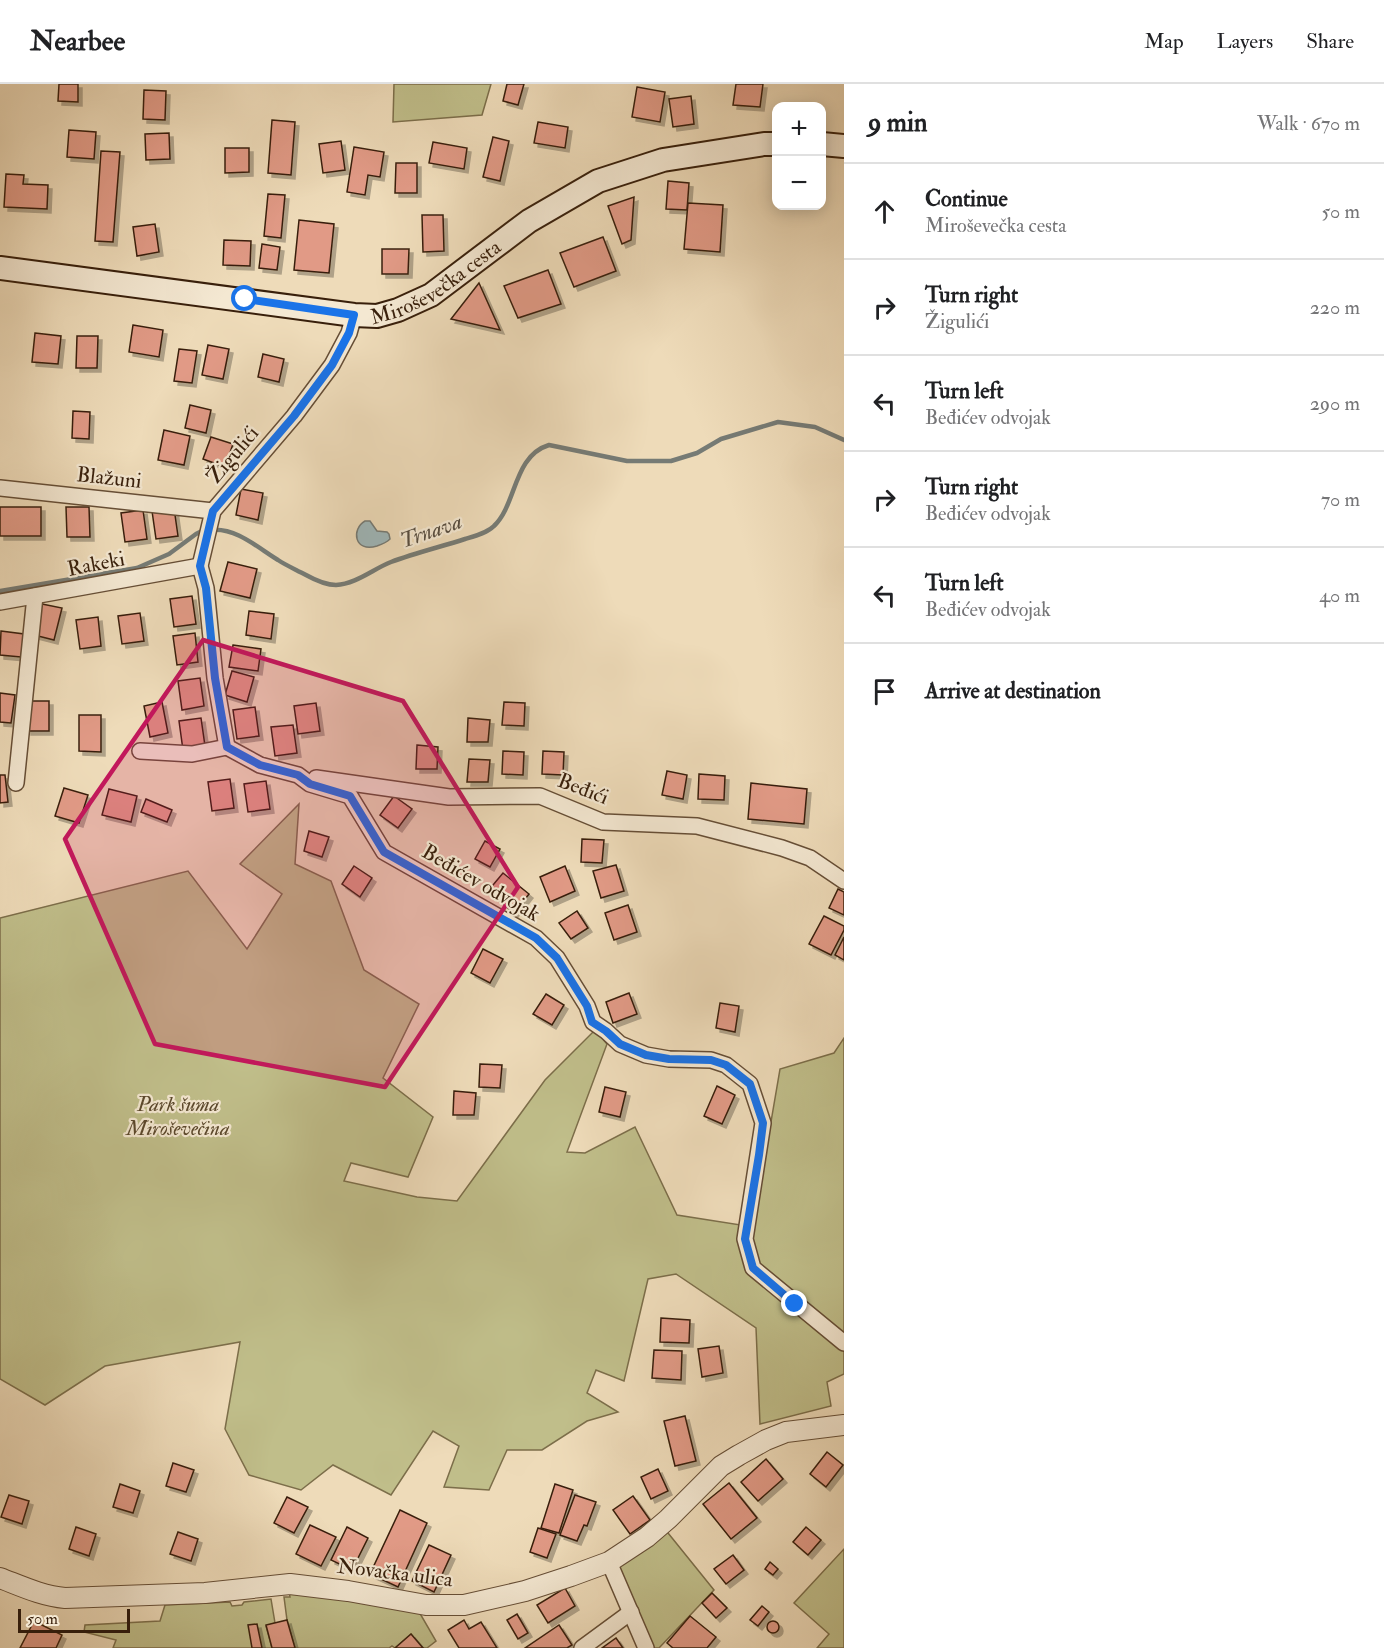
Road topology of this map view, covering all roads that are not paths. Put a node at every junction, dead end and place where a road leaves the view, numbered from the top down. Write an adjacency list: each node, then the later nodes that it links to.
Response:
1 (772, 144): 5 (main road, Miroševečka cesta)
2 (826, 144): 3 (main road)
3 (844, 146)
4 (0, 268): 5 (main road, Miroševečka cesta)
5 (354, 315): 7 (street, Žigulići)
6 (0, 488): 7 (street, Blažuni)
7 (213, 514): 8 (street, Žigulići)
8 (200, 566): 9 (street, Rakeki); 11 (street, Žigulići)
9 (35, 596): 10 (street, Rakeki); 14 (street)
10 (0, 602)
11 (227, 747): 12 (street); 13 (street, Beđićev odvojak)
12 (140, 751)
13 (298, 775): 15 (street, Beđići); 16 (street, Beđićev odvojak)
14 (16, 783)
15 (844, 880)
16 (844, 1343)
17 (844, 1425): 18 (street, Novačka ulica)
18 (609, 1562): 19 (street, Novačka ulica); 20 (street)
19 (0, 1578)
20 (631, 1612): 21 (street); 22 (street)
21 (582, 1648)
22 (645, 1648)

